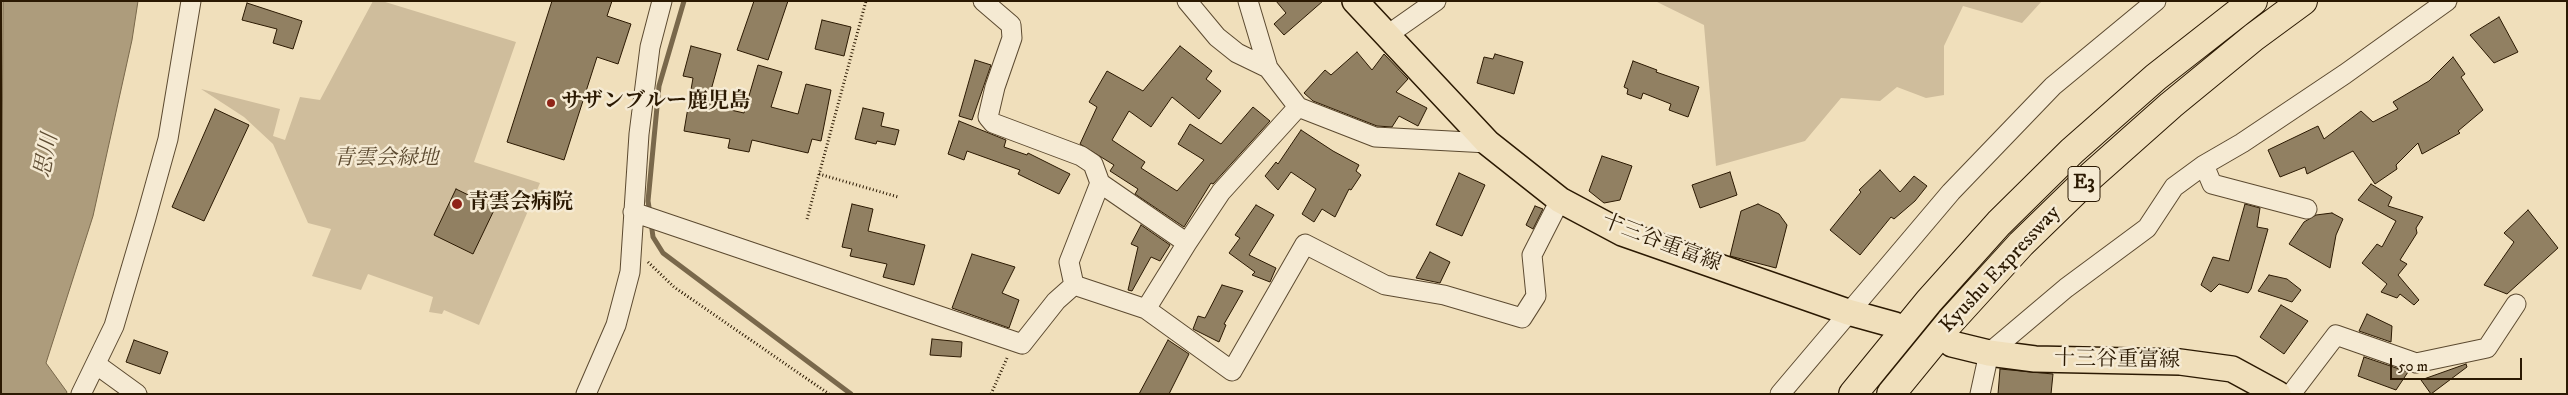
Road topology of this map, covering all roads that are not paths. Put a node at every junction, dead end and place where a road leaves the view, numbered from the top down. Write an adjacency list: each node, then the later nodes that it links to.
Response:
1 (191, 1): 29 (street)
2 (662, 1): 20 (street)
3 (983, 1): 17 (street)
4 (1187, 1): 13 (street)
5 (1248, 1): 13 (street)
6 (1355, 1): 12 (main road, 十三谷重富線)
7 (1436, 1): 12 (street)
8 (2156, 1): 25 (street)
9 (2252, 1): 34 (highway, Kyushu Expressway / E3)
10 (2303, 1): 35 (highway, Kyushu Expressway / E3)
11 (2447, 1): 16 (street)
12 (1386, 36): 15 (main road, 十三谷重富線)
13 (1268, 68): 14 (street)
14 (1298, 107): 15 (street); 21 (street)
15 (1488, 143): 18 (main road, 十三谷重富線)
16 (2204, 165): 19 (street); 28 (street)
17 (1100, 183): 21 (street); 22 (street)
18 (1560, 200): 24 (street); 25 (main road, 十三谷重富線)
19 (2307, 209)
20 (636, 214): 22 (street); 32 (street)
21 (1187, 243): 24 (street)
22 (1074, 285): 24 (street)
23 (2516, 304): 38 (street)
24 (1146, 309)
25 (1848, 312): 26 (main road, 十三谷重富線); 33 (street)
26 (1895, 325)
27 (1952, 344): 28 (main road, 十三谷重富線)
28 (1989, 353): 36 (street); 37 (main road, 十三谷重富線)
29 (97, 366): 30 (street); 31 (street)
30 (81, 394)
31 (137, 394)
32 (586, 394)
33 (1780, 394)
34 (1853, 394)
35 (1891, 394)
36 (1980, 394)
37 (2278, 394)
38 (2291, 394)

